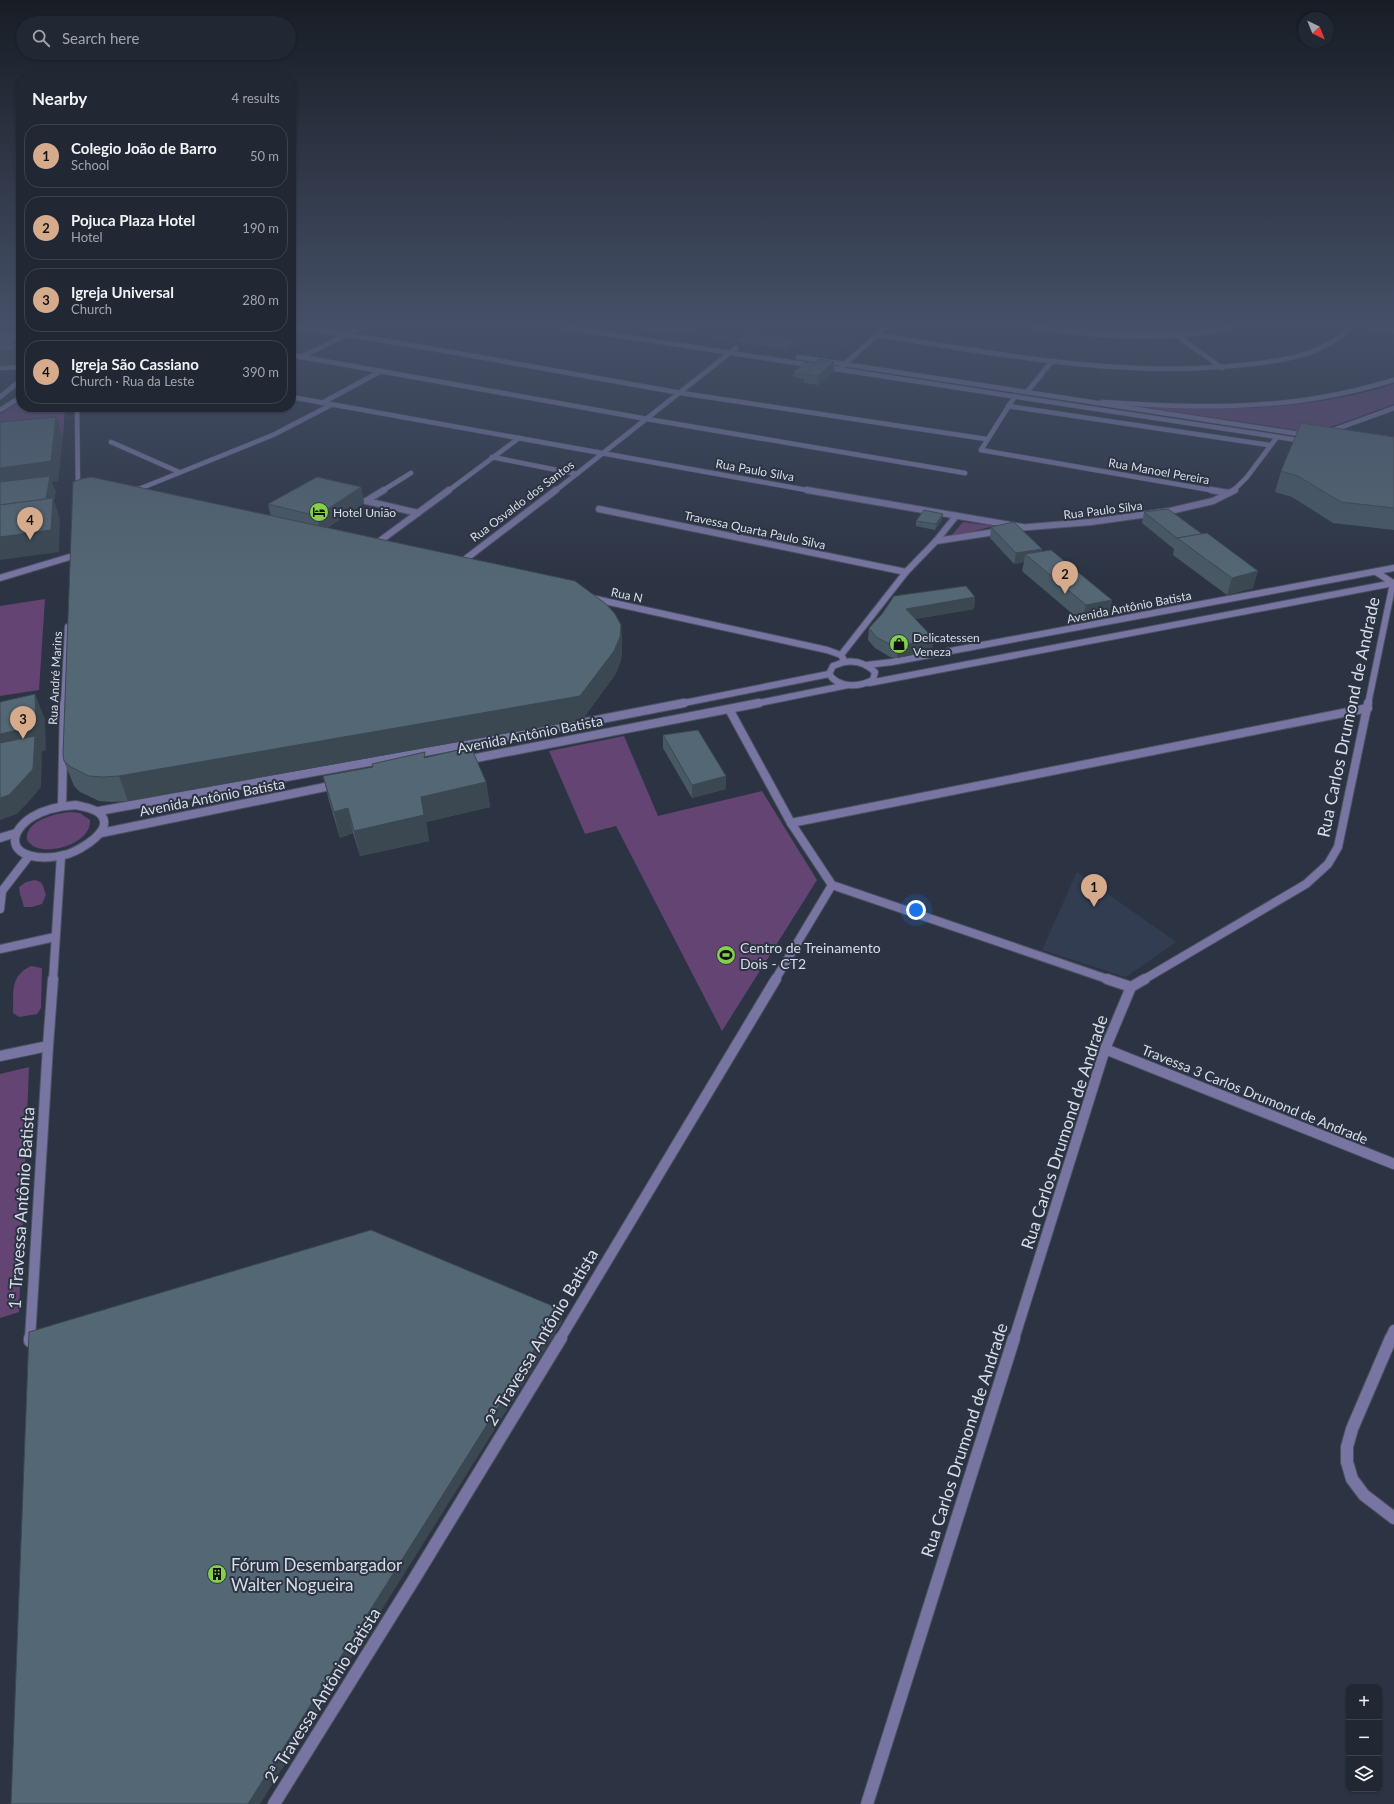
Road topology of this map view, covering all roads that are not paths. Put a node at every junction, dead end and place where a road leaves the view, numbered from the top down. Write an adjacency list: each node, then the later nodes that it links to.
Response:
1 (320, 411): 23 (street)
2 (367, 411): 15 (street, Rua Paulo Silva)
3 (604, 411): 12 (street)
4 (657, 411): 12 (street, Rua Osvaldo dos Santos)
5 (802, 411): 16 (street)
6 (1005, 411): 16 (street)
7 (1043, 411): 20 (street)
8 (1111, 411): 13 (street)
9 (1151, 411): 17 (street)
10 (1386, 411): 14 (street)
11 (77, 412): 27 (street)
12 (647, 419): 21 (street, Rua Osvaldo dos Santos); 25 (street)
13 (1278, 437): 17 (street); 20 (street, Rua Paulo Silva)
14 (1329, 437)
15 (519, 438): 21 (street, Rua Paulo Silva); 22 (street)
16 (986, 439): 29 (street, Rua Manoel Pereira)
17 (1304, 441): 19 (street)
18 (111, 442): 23 (street)
19 (1311, 442)
20 (1269, 445): 29 (street, Rua Paulo Silva)
21 (604, 453): 26 (street, Rua Osvaldo dos Santos); 34 (street, Rua Paulo Silva)
22 (492, 457): 26 (street); 33 (street)
23 (179, 472): 31 (street)
24 (411, 473): 33 (street)
25 (965, 473)
26 (577, 474): 42 (street, Rua Osvaldo dos Santos)
27 (78, 485): 28 (street); 30 (street)
28 (85, 487)
29 (1229, 493): 35 (street, Rua Paulo Silva)
30 (78, 497)
31 (136, 499)
32 (599, 509): 43 (street, Travessa Quarta Paulo Silva)
33 (418, 513): 38 (street)
34 (956, 516): 35 (street, Rua Paulo Silva); 36 (street)
35 (1022, 527): 36 (street, Rua Paulo Silva)
36 (936, 541): 43 (street)
37 (74, 549): 39 (street)
38 (376, 551)
39 (73, 556): 40 (street); 45 (street)
40 (73, 563)
41 (1394, 568): 44 (street, Avenida Antônio Batista)
42 (462, 569)
43 (906, 572): 49 (street)
44 (1376, 572): 46 (street, Rua Carlos Drumond de Andrade); 51 (street, Avenida Antônio Batista)
45 (0, 578)
46 (1393, 583): 53 (street, Avenida Antônio Batista); 55 (street, Rua Carlos Drumond de Andrade)
47 (584, 596): 49 (street, Rua N)
48 (69, 617): 61 (street, Rua André Marins)
49 (841, 655): 50 (street)
50 (845, 662): 51 (street, Avenida Antônio Batista); 52 (street, Avenida Antônio Batista)
51 (867, 665): 53 (street)
52 (829, 674): 54 (street); 57 (street, Avenida Antônio Batista)
53 (869, 683): 54 (street, Avenida Antônio Batista)
54 (848, 685): 56 (street, Avenida Antônio Batista)
55 (1368, 708): 63 (street); 74 (street, Rua Carlos Drumond de Andrade)
56 (729, 709): 58 (street, Avenida Antônio Batista); 63 (street)
57 (614, 717): 58 (street); 62 (street, Avenida Antônio Batista)
58 (622, 730): 59 (street, Avenida Antônio Batista)
59 (460, 761)
60 (344, 784): 65 (street, Avenida Antônio Batista)
61 (62, 806): 62 (street); 64 (street)
62 (99, 811): 65 (street)
63 (791, 823): 69 (street)
64 (16, 833): 66 (street); 67 (street)
65 (101, 833): 68 (street)
66 (0, 838)
67 (29, 856): 68 (street); 70 (street)
68 (61, 856): 72 (street, 1ª Travessa Antônio Batista)
69 (832, 885): 74 (street); 82 (street, 2ª Travessa Antônio Batista)
70 (1, 891): 71 (street)
71 (0, 909)
72 (55, 937): 73 (street); 75 (street, 1ª Travessa Antônio Batista)
73 (0, 949)
74 (1131, 987): 76 (street, Rua Carlos Drumond de Andrade)
75 (48, 1046): 77 (street); 80 (street, 1ª Travessa Antônio Batista)
76 (1105, 1049): 78 (street, Travessa 3 Carlos Drumond de Andrade); 83 (street, Rua Carlos Drumond de Andrade)
77 (0, 1056)
78 (1394, 1164)
79 (1394, 1330): 81 (street)
80 (29, 1351)
81 (1394, 1518)
82 (274, 1804)
83 (867, 1804)

